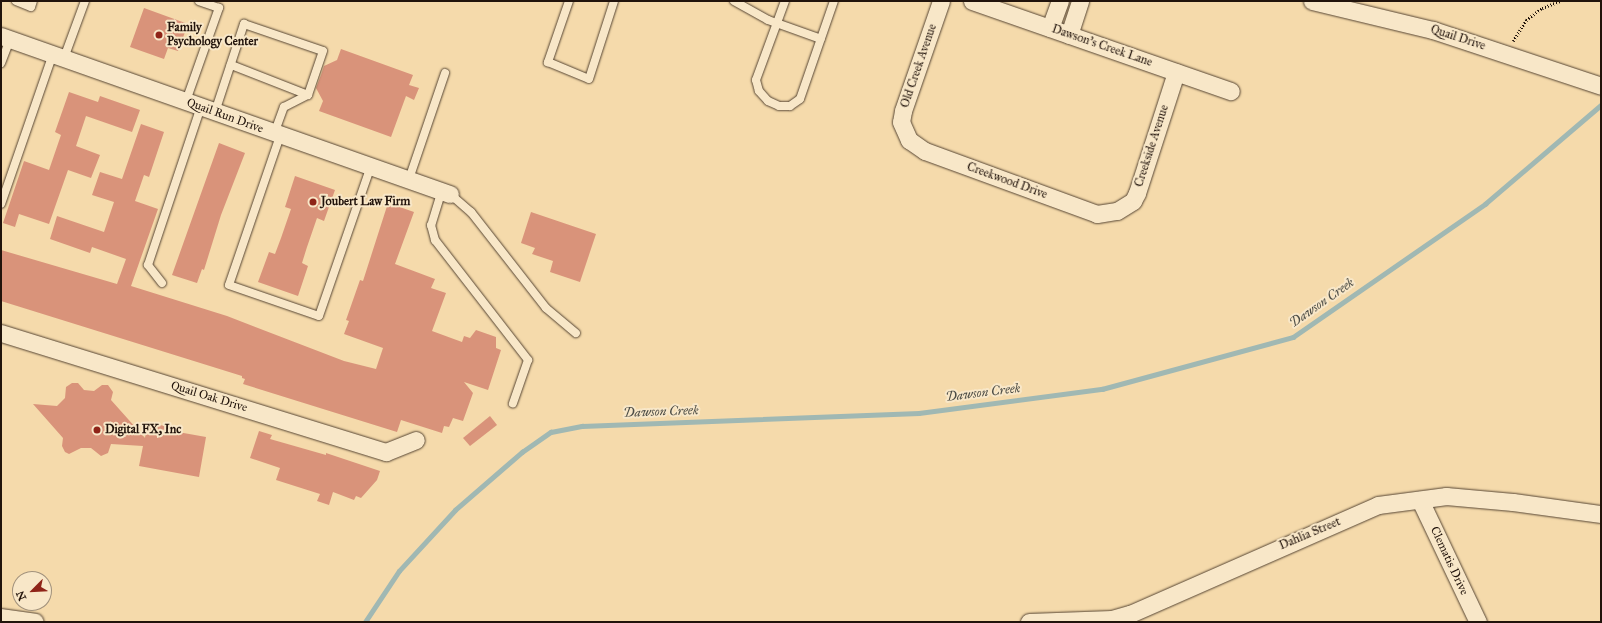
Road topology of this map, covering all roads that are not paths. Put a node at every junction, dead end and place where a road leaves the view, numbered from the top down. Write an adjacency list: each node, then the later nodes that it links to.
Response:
1 (16, 1): 2 (lane)
2 (33, 1)
3 (85, 1): 20 (lane)
4 (199, 1): 28 (lane)
5 (569, 1): 6 (lane)
6 (614, 1)
7 (734, 1): 15 (lane)
8 (785, 1): 15 (lane)
9 (834, 1): 19 (lane)
10 (941, 1): 29 (street, Old Creek Avenue)
11 (972, 1): 16 (street, Dawson's Creek Lane)
12 (1060, 1): 16 (street)
13 (1080, 1): 17 (street)
14 (1312, 1): 25 (street, Quail Drive)
15 (777, 23): 19 (lane); 19 (lane)
16 (1050, 28): 17 (street, Dawson's Creek Lane)
17 (1069, 35): 23 (street, Dawson's Creek Lane)
18 (6, 37): 20 (street, Quail Run Drive); 21 (lane)
19 (821, 39)
20 (59, 56): 28 (street, Quail Run Drive); 34 (lane)
21 (1, 64)
22 (231, 65): 27 (lane); 27 (lane); 28 (lane)
23 (1176, 72): 26 (street, Dawson's Creek Lane); 35 (street, Creekside Avenue)
24 (446, 73): 32 (lane)
25 (1601, 86)
26 (1231, 91)
27 (308, 95): 30 (lane)
28 (201, 107): 30 (street, Quail Run Drive); 36 (lane)
29 (903, 131): 35 (street, Creekwood Drive)
30 (277, 135): 31 (street, Quail Run Drive); 31 (lane)
31 (371, 166): 32 (street, Quail Run Drive)
32 (409, 179): 33 (street, Quail Run Drive)
33 (446, 192): 38 (lane); 39 (lane)
34 (1, 204)
35 (1117, 211)
36 (162, 283)
37 (1, 333): 40 (street, Quail Oak Drive)
38 (576, 333)
39 (513, 403)
40 (416, 440)
41 (1420, 500): 42 (street, Dahlia Street); 44 (street, Dahlia Street); 47 (street, Clematis Drive)
42 (1601, 514)
43 (1, 617): 45 (street)
44 (1117, 621): 46 (street, Dahlia Street)
45 (35, 622)
46 (1029, 622)
47 (1478, 622)

